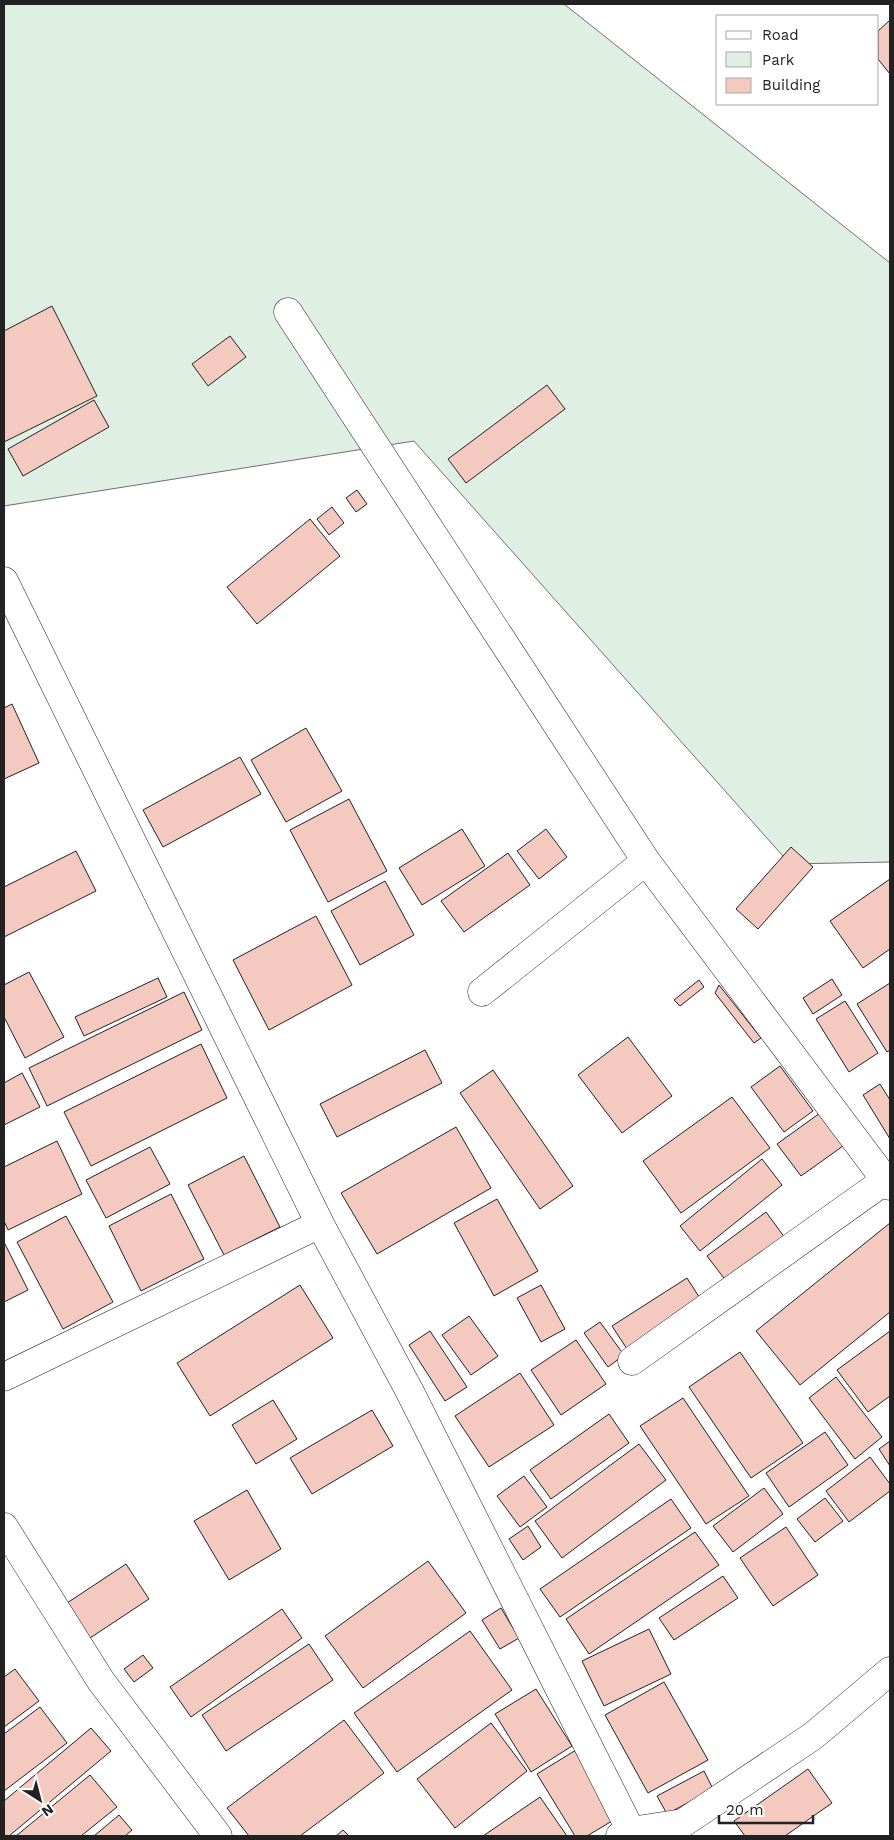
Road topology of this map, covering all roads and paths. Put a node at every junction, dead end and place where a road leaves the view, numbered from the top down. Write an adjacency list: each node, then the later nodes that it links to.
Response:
1 (288, 312): 3 (street)
2 (4, 581): 6 (street)
3 (646, 861): 4 (street); 5 (street)
4 (482, 992)
5 (889, 1181): 7 (street)
6 (320, 1224): 8 (street); 12 (street)
7 (632, 1361)
8 (4, 1377)
9 (4, 1527): 13 (street)
10 (890, 1671): 11 (street)
11 (694, 1830): 12 (street)
12 (626, 1834)
13 (218, 1836)

